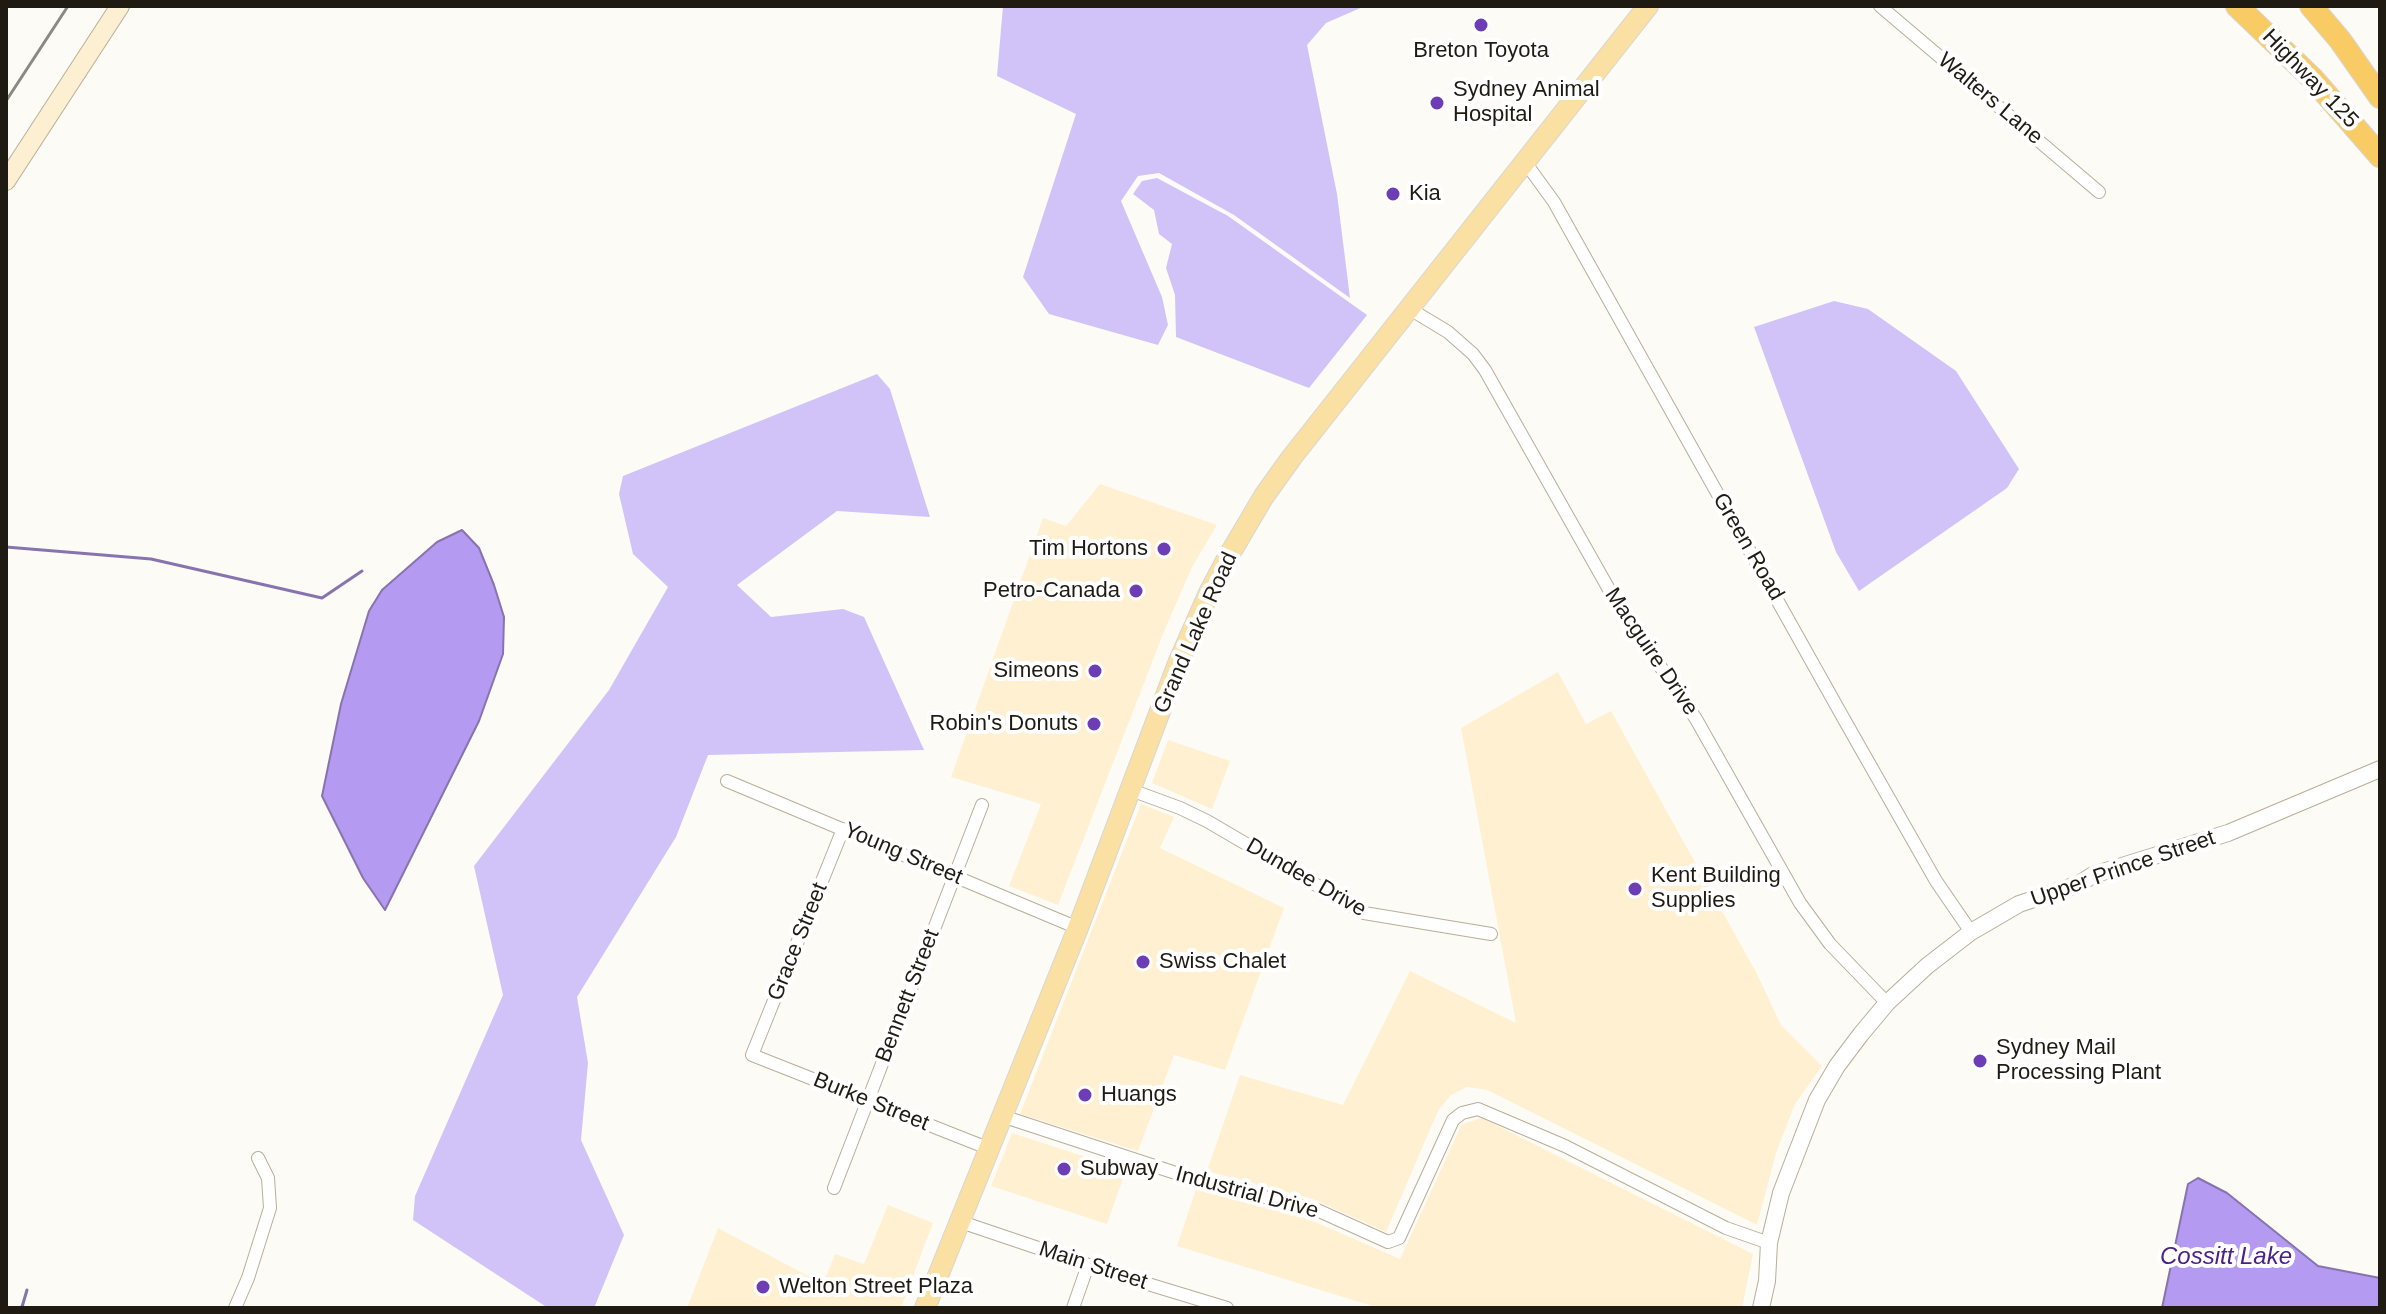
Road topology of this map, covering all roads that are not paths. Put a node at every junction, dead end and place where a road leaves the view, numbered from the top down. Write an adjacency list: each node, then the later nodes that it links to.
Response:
1 (120, 6): 9 (main road)
2 (1648, 6): 8 (main road, Grand Lake Road)
3 (1880, 6): 10 (street, Walters Lane)
4 (2237, 6): 7 (highway, Highway 125)
5 (2311, 6): 6 (highway, Highway 125)
6 (2380, 97)
7 (2380, 156)
8 (1525, 162): 11 (main road, Grand Lake Road); 19 (street, Green Road)
9 (6, 181)
10 (2099, 192)
11 (1410, 309): 14 (main road, Grand Lake Road); 21 (street, Macguire Drive)
12 (2380, 769): 19 (street, Upper Prince Street)
13 (727, 781): 16 (street, Young Street)
14 (1131, 790): 18 (main road, Grand Lake Road); 20 (street, Dundee Drive)
15 (982, 805): 17 (street, Bennett Street)
16 (843, 829): 17 (street, Young Street); 22 (street, Grace Street)
17 (954, 876): 18 (street, Young Street); 23 (street, Bennett Street)
18 (1078, 928): 24 (main road, Grand Lake Road)
19 (1971, 932): 21 (street, Upper Prince Street)
20 (1491, 934)
21 (1887, 1003): 29 (street, Upper Prince Street)
22 (752, 1055): 23 (street, Burke Street)
23 (867, 1101): 25 (street, Burke Street); 27 (street, Bennett Street)
24 (1002, 1116): 25 (main road, Grand Lake Road); 29 (street, Industrial Drive)
25 (990, 1149): 28 (main road, Grand Lake Road)
26 (258, 1158): 32 (street)
27 (834, 1188)
28 (961, 1222): 30 (street, Main Street); 33 (main road, Grand Lake Road)
29 (1769, 1243): 37 (street, Upper Prince Street)
30 (1088, 1265): 31 (street, Main Street); 34 (street)
31 (1183, 1295): 35 (street); 36 (street, Main Street)
32 (235, 1308)
33 (925, 1308)
34 (1073, 1308)
35 (1178, 1308)
36 (1227, 1308)
37 (1761, 1308)

